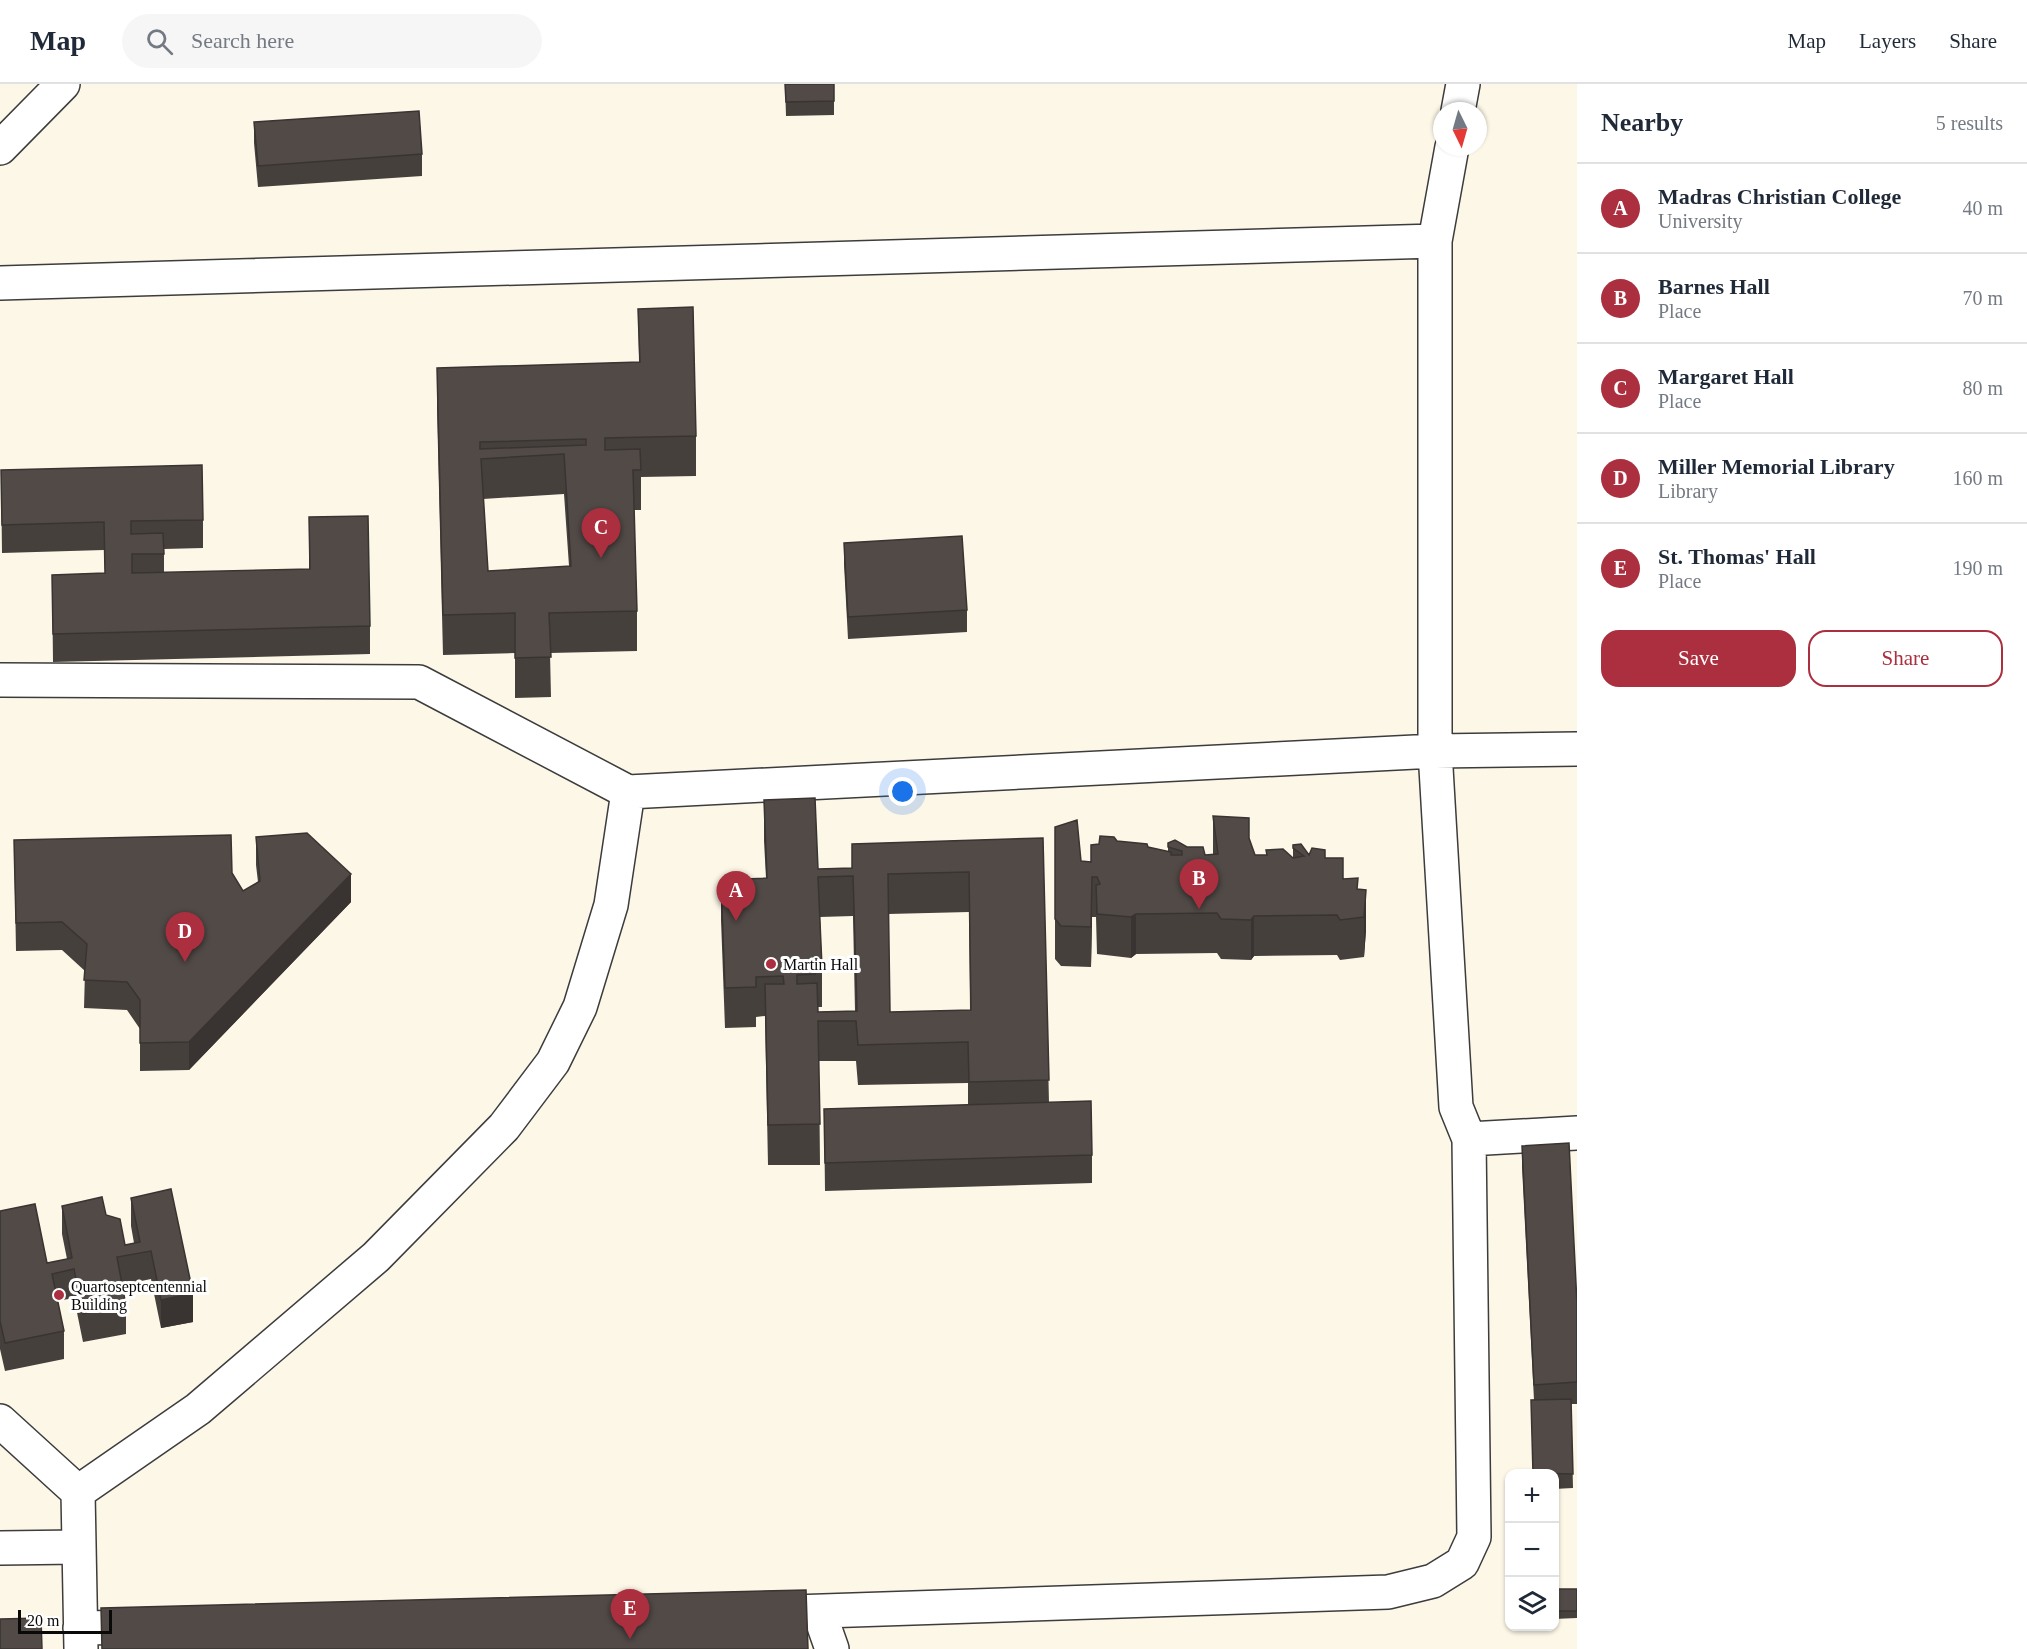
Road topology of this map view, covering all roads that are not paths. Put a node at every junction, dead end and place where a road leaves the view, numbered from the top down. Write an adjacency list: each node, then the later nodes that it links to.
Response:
1 (63, 84): 4 (lane)
2 (1463, 84): 3 (lane)
3 (1460, 102)
4 (0, 148)
5 (1450, 156): 6 (lane)
6 (1435, 241): 7 (lane); 10 (lane)
7 (0, 283)
8 (0, 680): 11 (lane)
9 (1577, 749): 10 (lane)
10 (1435, 751): 11 (lane); 13 (lane)
11 (628, 792): 15 (lane)
12 (1577, 1133): 13 (lane)
13 (1469, 1139): 18 (lane)
14 (0, 1421): 15 (lane)
15 (78, 1492): 16 (lane)
16 (78, 1547): 17 (lane); 21 (lane)
17 (0, 1548)
18 (819, 1612): 19 (lane); 22 (lane)
19 (735, 1614)
20 (176, 1626): 21 (lane)
21 (81, 1639)
22 (832, 1649)

